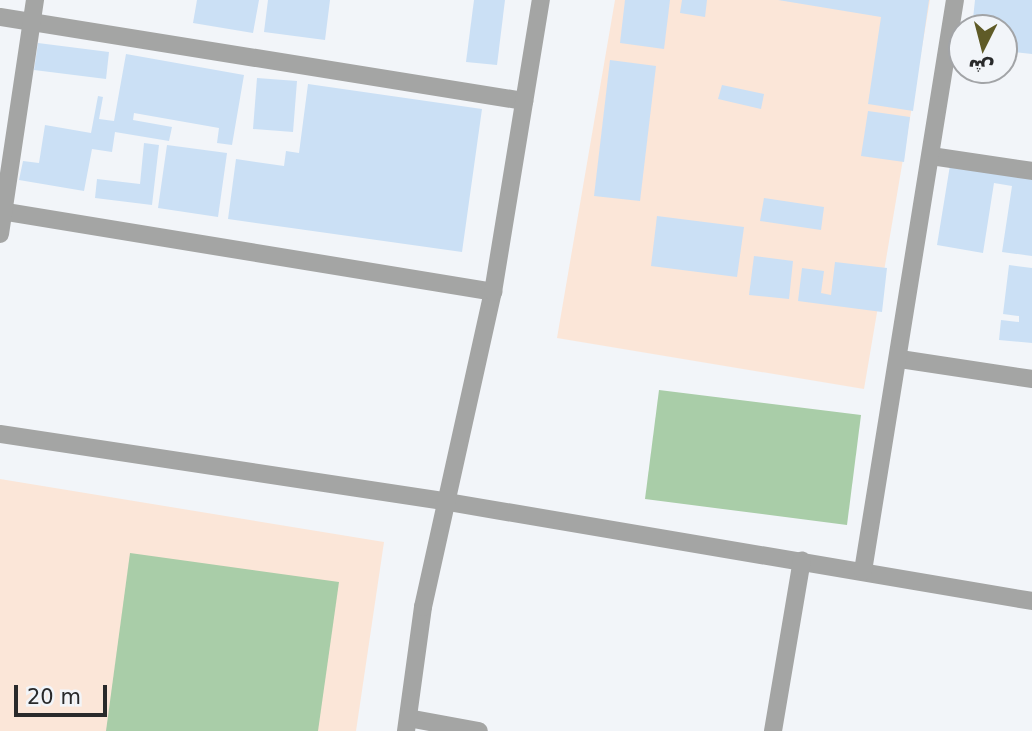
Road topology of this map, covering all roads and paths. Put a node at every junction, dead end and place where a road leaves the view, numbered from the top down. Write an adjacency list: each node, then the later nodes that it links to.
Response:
1 (35, 0): 5 (street)
2 (541, 0): 6 (street)
3 (955, 0): 7 (street)
4 (0, 17): 5 (street)
5 (32, 21): 6 (street); 9 (street)
6 (524, 101): 11 (street)
7 (931, 156): 8 (street); 12 (street)
8 (1032, 171)
9 (2, 211): 10 (street); 11 (street)
10 (0, 234)
11 (493, 292): 15 (street)
12 (900, 359): 13 (street); 17 (street)
13 (1032, 379)
14 (0, 434): 15 (street)
15 (448, 502): 16 (street); 19 (street)
16 (802, 560): 17 (street); 21 (street)
17 (863, 571): 18 (street)
18 (1032, 601)
19 (407, 725): 20 (street)
20 (479, 731)
21 (773, 731)

